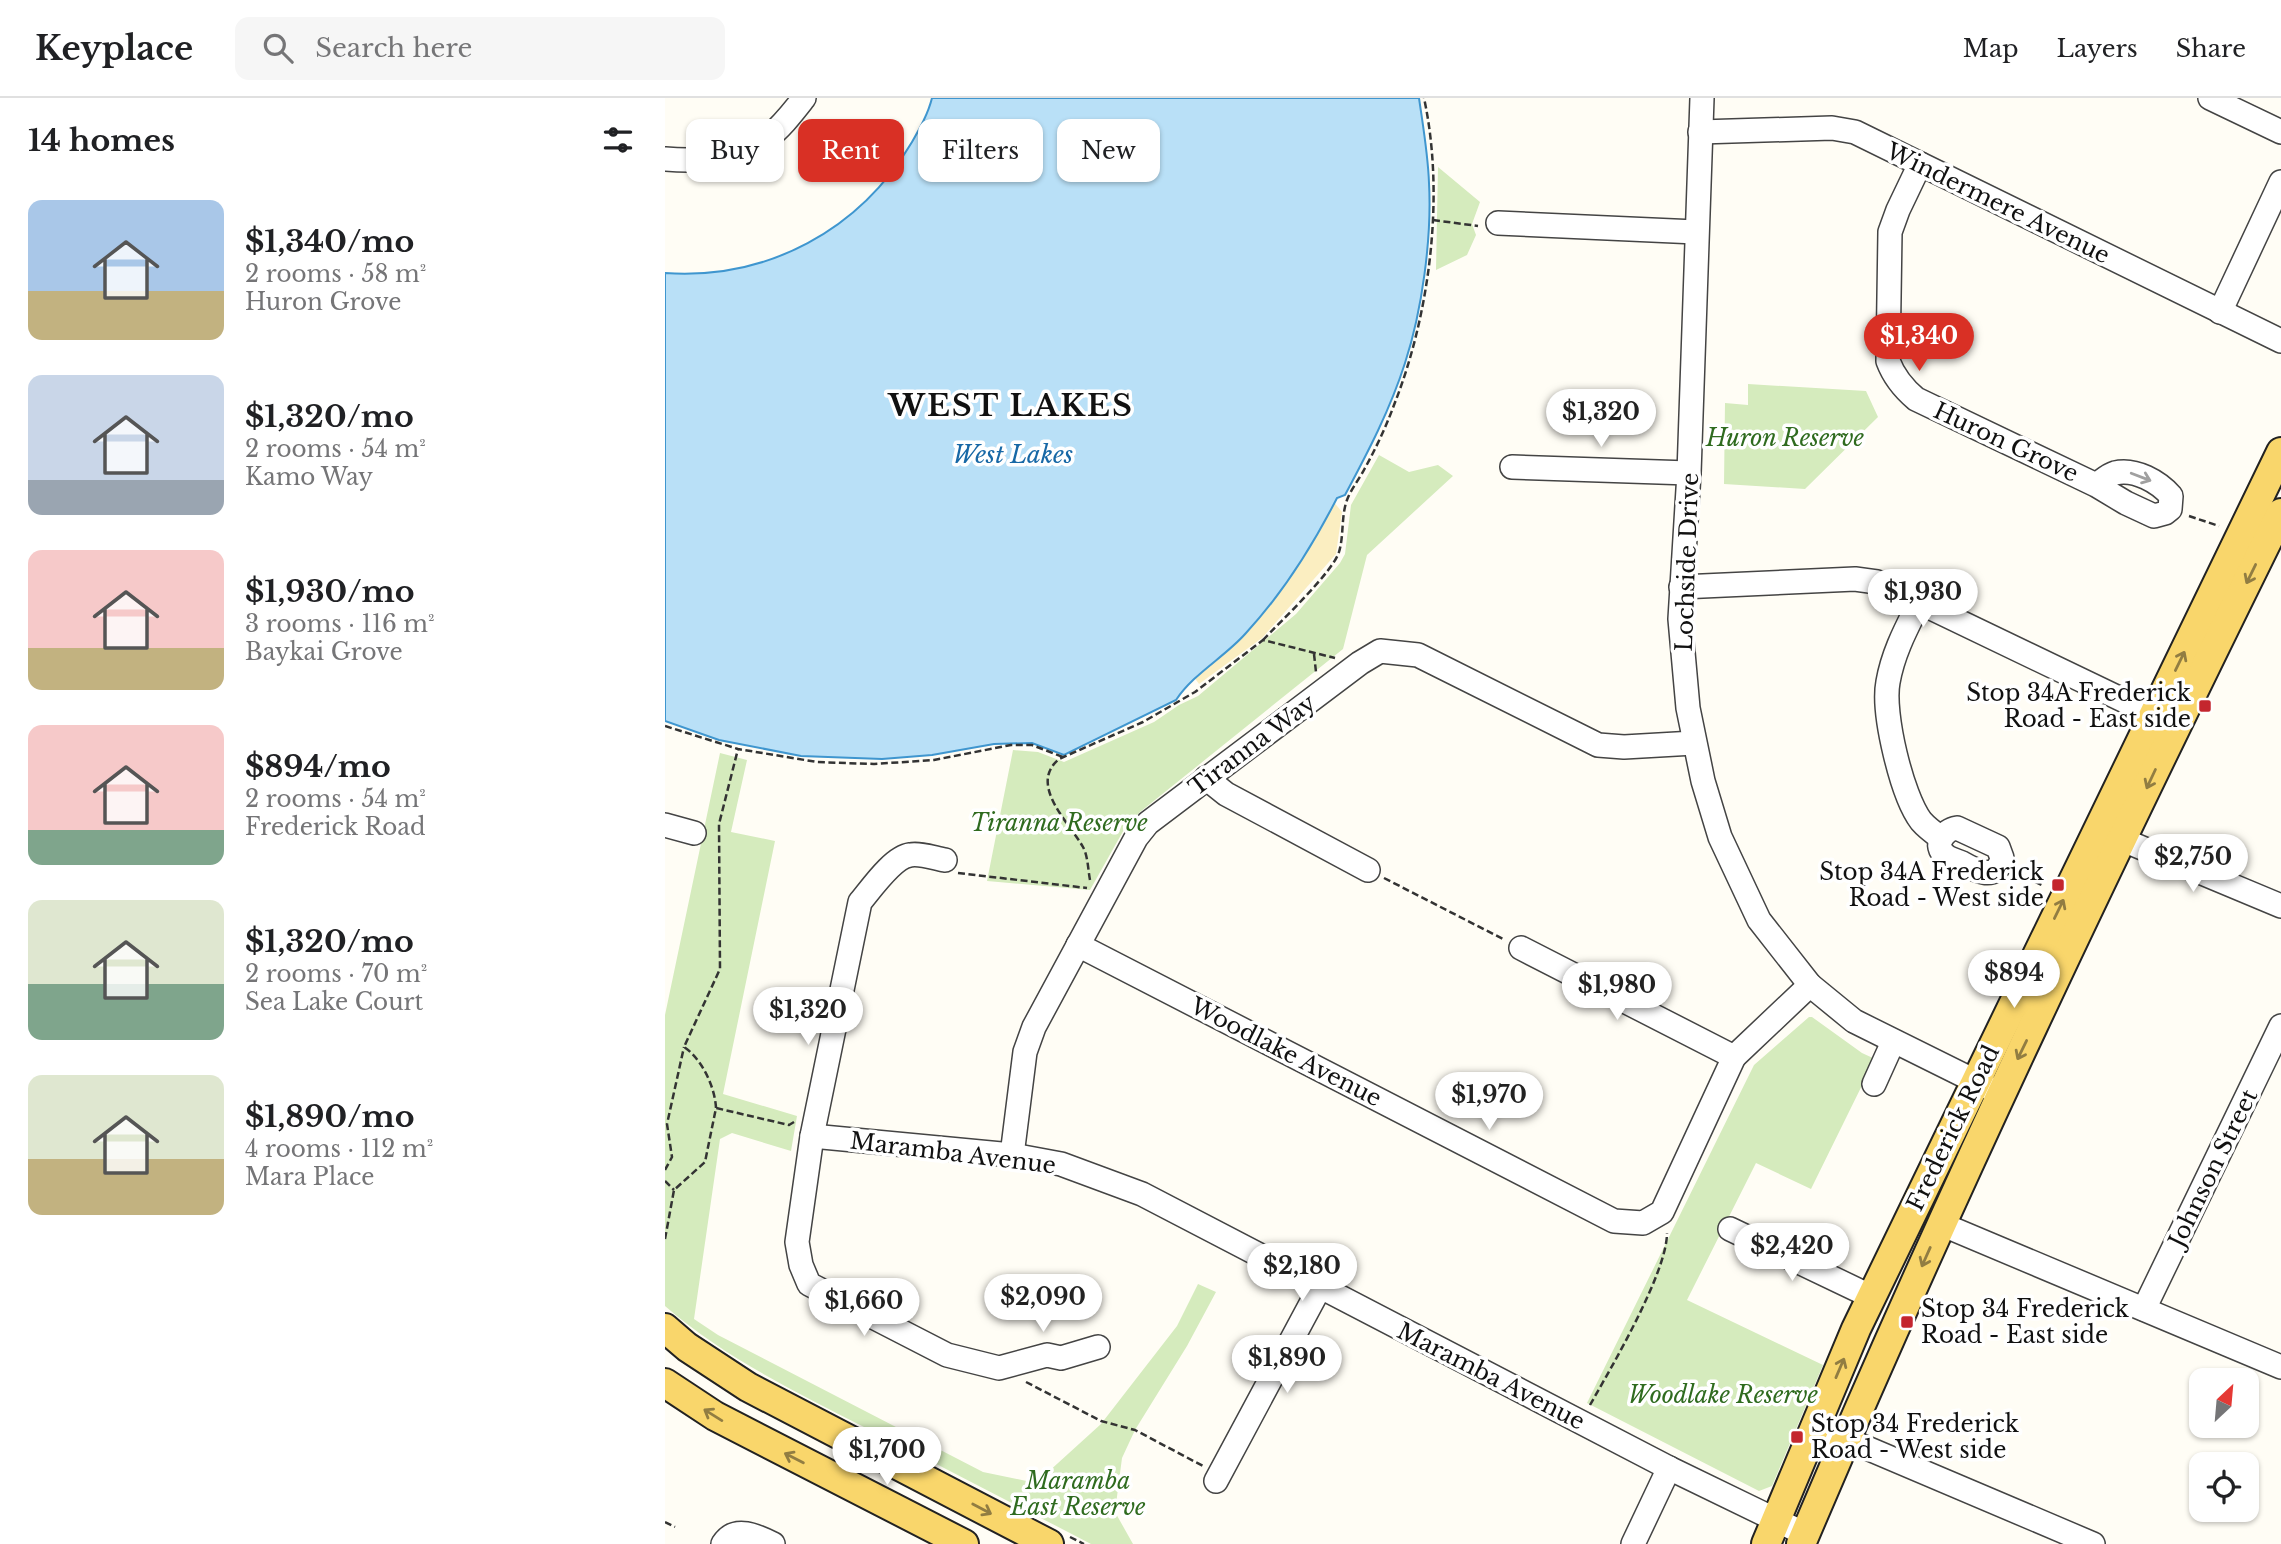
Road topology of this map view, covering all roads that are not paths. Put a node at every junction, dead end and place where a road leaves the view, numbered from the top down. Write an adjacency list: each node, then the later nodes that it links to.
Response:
1 (804, 98): 6 (street)
2 (1702, 98): 4 (street, Lochside Drive)
3 (2210, 98): 5 (street)
4 (1700, 132): 7 (street, Windermere Avenue); 10 (street, Lochside Drive)
5 (2281, 132)
6 (665, 159)
7 (1920, 164): 11 (street, Windermere Avenue); 16 (street, Huron Grove)
8 (2281, 182): 11 (street)
9 (1498, 223): 10 (street)
10 (1696, 232): 15 (street, Lochside Drive)
11 (2220, 312): 12 (street, Windermere Avenue)
12 (2281, 341)
13 (2281, 452): 17 (main road, Frederick Road)
14 (1512, 467): 15 (street)
15 (1689, 473): 19 (street, Lochside Drive)
16 (2096, 485): 16 (street, Huron Grove, one-way to 16)
17 (2272, 495): 21 (main road, Frederick Road, one-way to 17)
18 (2281, 513): 27 (main road, Frederick Road, one-way to 27)
19 (1681, 587): 20 (street); 22 (street, Lochside Drive)
20 (1919, 603): 21 (street); 26 (street)
21 (2154, 715): 37 (main road, Frederick Road, one-way to 21)
22 (1694, 743): 23 (street, Tiranna Way); 33 (street, Lochside Drive)
23 (1206, 778): 29 (street); 31 (street, Tiranna Way)
24 (665, 825): 25 (street)
25 (694, 833)
26 (1941, 838): 26 (street)
27 (2123, 840): 30 (street); 39 (main road, Frederick Road, one-way to 39)
28 (946, 866): 40 (street)
29 (1368, 870)
30 (2281, 906)
31 (1078, 945): 36 (street, Woodlake Avenue); 41 (street, Tiranna Way)
32 (1521, 948): 36 (street)
33 (1810, 985): 35 (street, Lochside Drive); 36 (street, Woodlake Avenue)
34 (2281, 1026): 46 (street, Johnson Street)
35 (1893, 1042): 37 (street, Lochside Drive); 38 (street)
36 (1734, 1056)
37 (1975, 1081): 39 (street, Lochside Drive); 45 (main road, Frederick Road)
38 (1874, 1084)
39 (2001, 1094): 42 (main road, Frederick Road)
40 (806, 1127): 41 (street, Maramba Avenue); 48 (street)
41 (1011, 1155): 44 (street, Maramba Avenue)
42 (1941, 1224): 46 (street); 52 (main road, Frederick Road, one-way to 52)
43 (1730, 1229): 45 (street)
44 (1320, 1287): 53 (street, Maramba Avenue); 54 (street)
45 (1872, 1297): 51 (main road, Frederick Road, one-way to 45)
46 (2144, 1309): 49 (street)
47 (665, 1328): 60 (main road, one-way to 60)
48 (1098, 1347)
49 (2281, 1367)
50 (665, 1383): 59 (main road, one-way to 50)
51 (1815, 1426): 52 (street); 55 (main road, Frederick Road)
52 (1845, 1440): 56 (main road, Frederick Road); 62 (street)
53 (1669, 1468): 55 (street, Maramba Avenue); 61 (street)
54 (1216, 1482)
55 (1771, 1533): 56 (street, Maramba Avenue)
56 (1803, 1539)
57 (723, 1544): 58 (street)
58 (773, 1544)
59 (964, 1544)
60 (1049, 1544)
61 (1633, 1544)
62 (2093, 1544)

